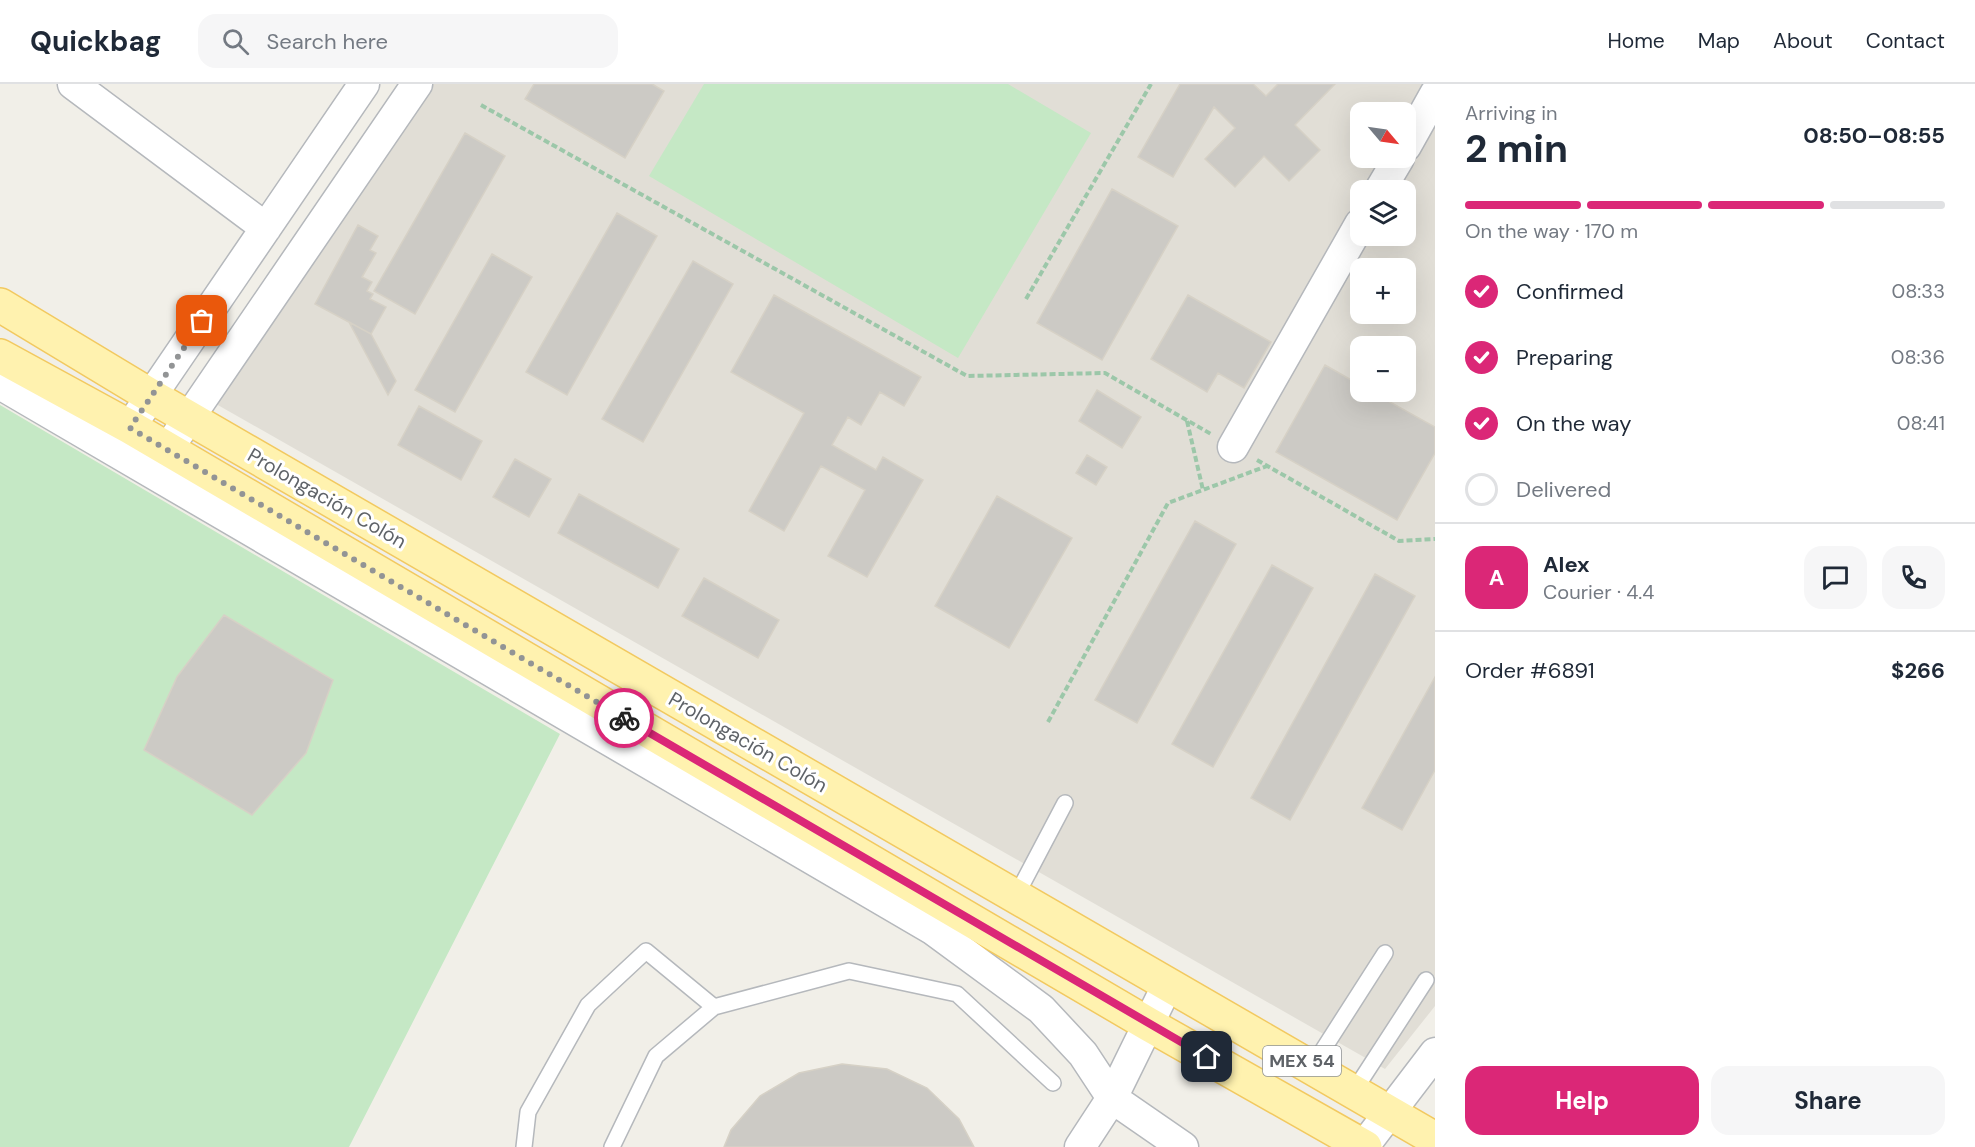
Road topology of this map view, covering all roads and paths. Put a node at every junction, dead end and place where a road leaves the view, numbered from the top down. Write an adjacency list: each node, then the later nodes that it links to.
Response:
1 (73, 84): 8 (street)
2 (364, 84): 8 (street)
3 (417, 84): 16 (street)
4 (1150, 84): 10 (path)
5 (1435, 94): 7 (street)
6 (482, 105): 13 (path)
7 (1416, 128)
8 (266, 228): 15 (street)
9 (1350, 242): 19 (street)
10 (1026, 299)
11 (2, 310): 15 (main road, Prolongación Colón / MEX 54)
12 (0, 356): 18 (main road, Prolongación Colón / MEX 54)
13 (1105, 373)
14 (0, 384): 37 (street)
15 (151, 396): 16 (main road, Prolongación Colón / MEX 54); 18 (street)
16 (188, 417): 20 (street); 27 (main road, Prolongación Colón / MEX 54)
17 (1187, 420): 22 (path)
18 (130, 428): 20 (main road, Prolongación Colón / MEX 54)
19 (1233, 447)
20 (167, 450): 32 (main road, Prolongación Colón / MEX 54)
21 (1267, 466): 22 (path)
22 (1203, 490): 25 (path)
23 (1435, 539): 24 (path)
24 (1399, 541)
25 (1048, 722)
26 (1065, 803): 27 (lane)
27 (1016, 898): 30 (main road, Prolongación Colón / MEX 54)
28 (1385, 953): 34 (lane)
29 (1426, 980): 36 (lane)
30 (1167, 986): 32 (street); 34 (main road, Prolongación Colón / MEX 54)
31 (714, 1008): 35 (lane); 40 (lane); 41 (lane)
32 (1148, 1024): 37 (street); 44 (main road, Prolongación Colón / MEX 54)
33 (1435, 1053): 38 (street)
34 (1312, 1067): 36 (main road, Prolongación Colón / MEX 54)
35 (1053, 1083)
36 (1354, 1091): 38 (main road, Prolongación Colón / MEX 54)
37 (1112, 1098): 42 (street); 43 (street)
38 (1390, 1113): 39 (main road, Prolongación Colón / MEX 54); 44 (street)
39 (1435, 1139)
40 (524, 1147)
41 (612, 1147)
42 (1080, 1147)
43 (1183, 1147)
44 (1365, 1147)

